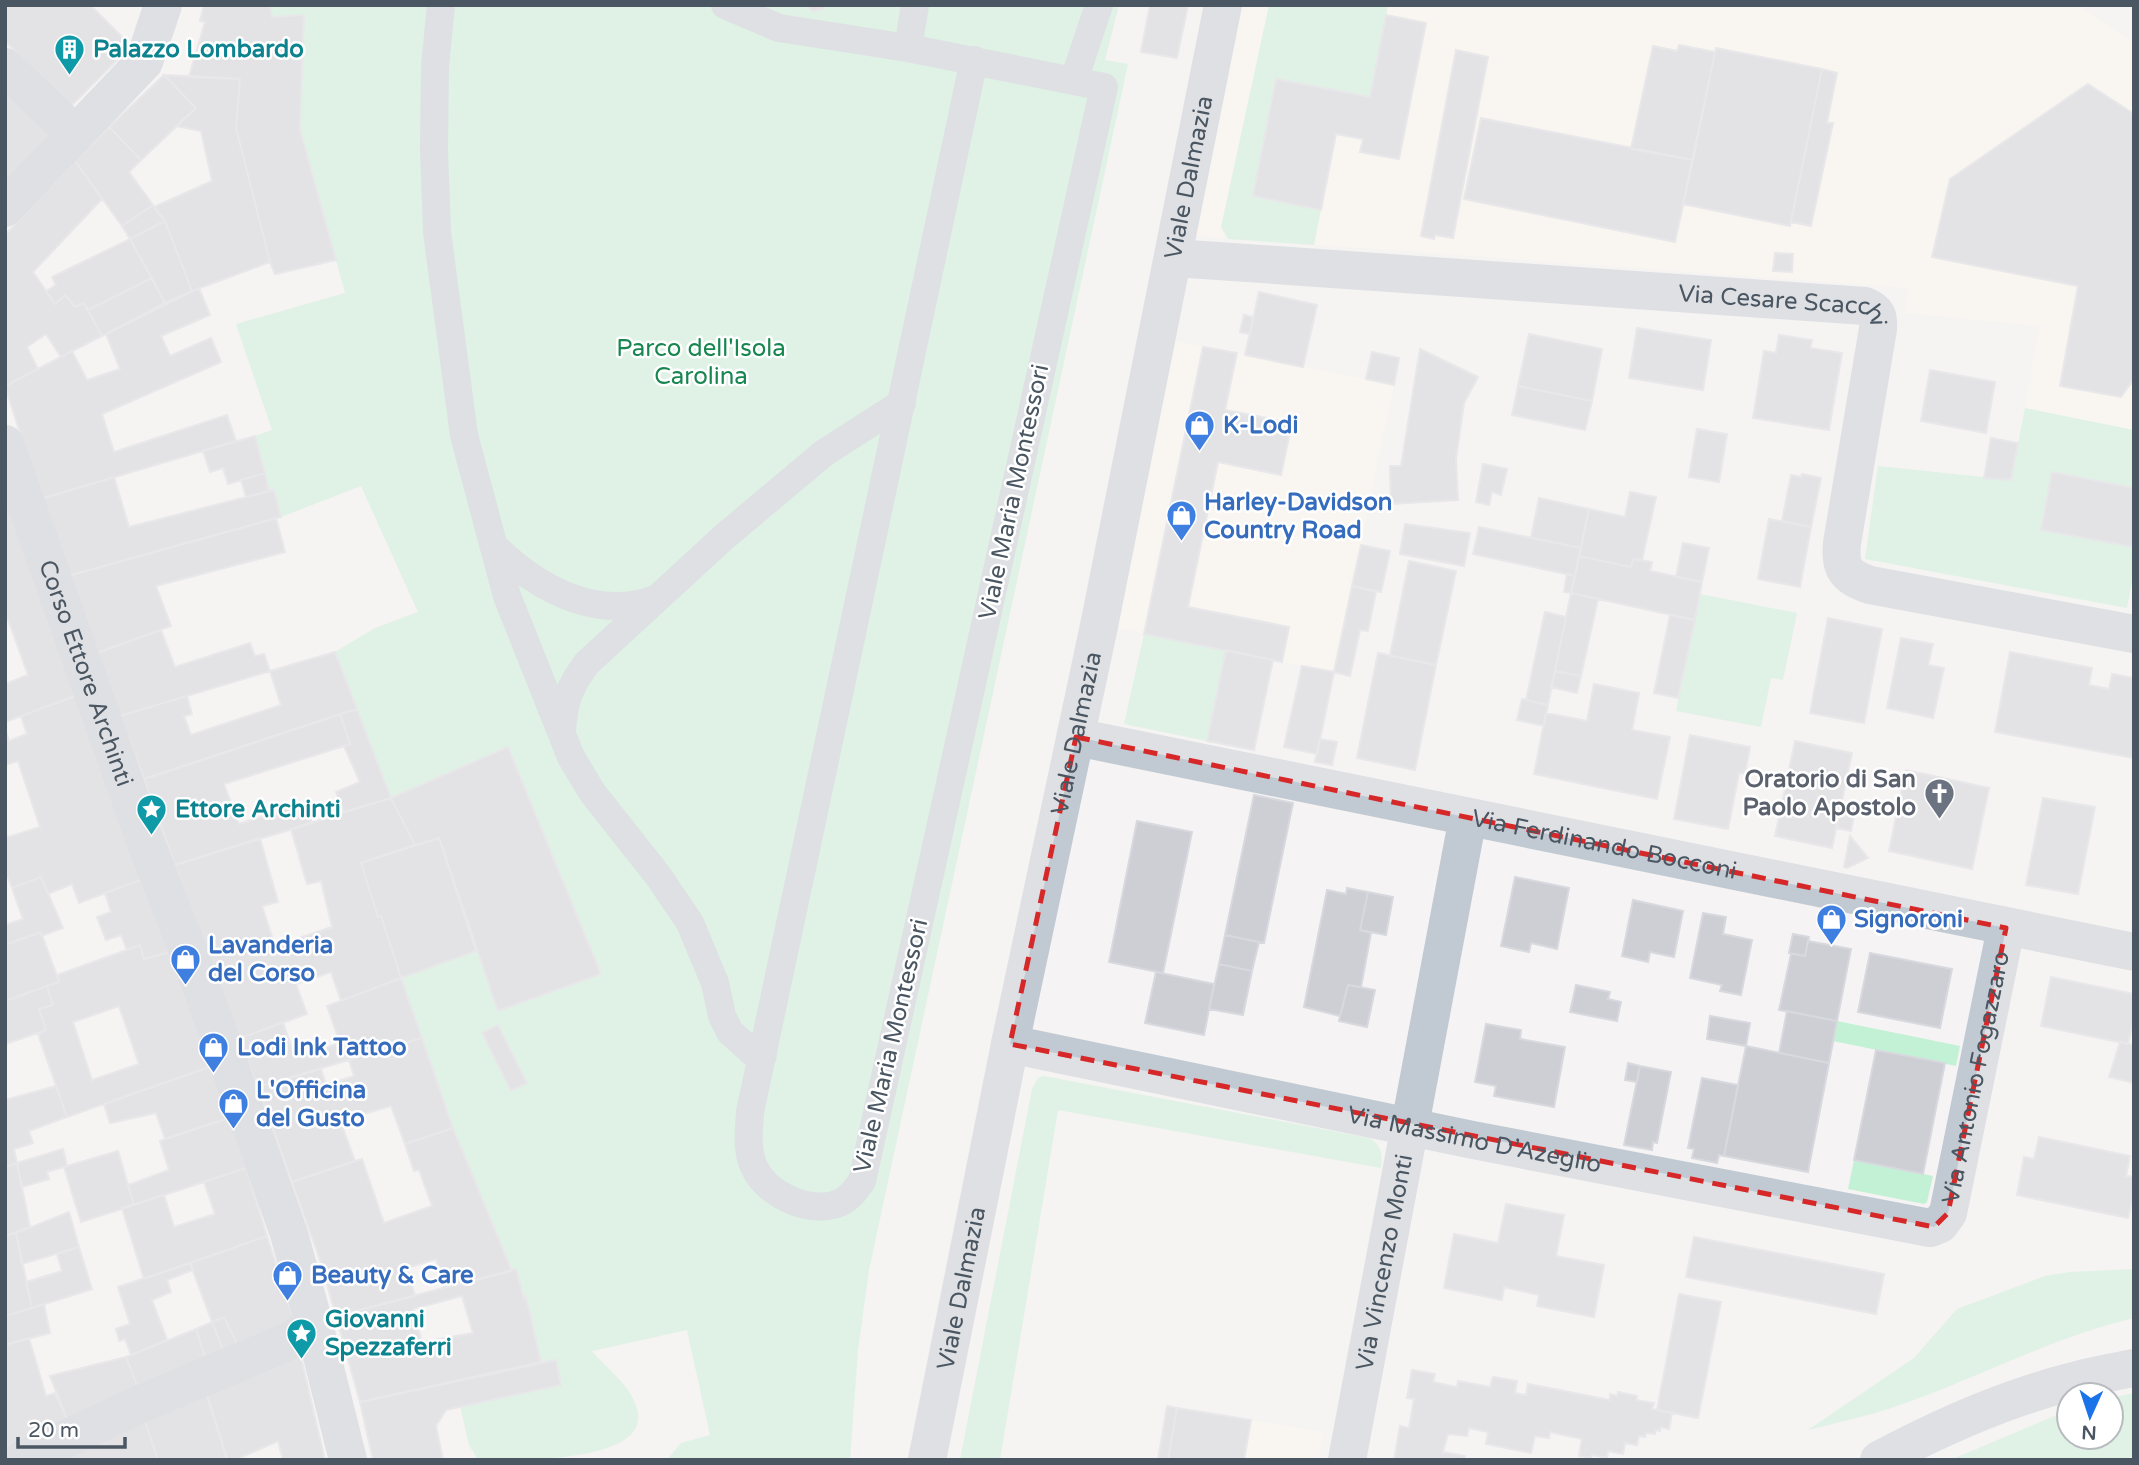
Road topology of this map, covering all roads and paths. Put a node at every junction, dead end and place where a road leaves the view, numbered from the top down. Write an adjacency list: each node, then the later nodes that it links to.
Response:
1 (163, 5): 11 (street)
2 (441, 5): 16 (street)
3 (725, 5): 7 (street)
4 (915, 5): 7 (street)
5 (1099, 5): 10 (street)
6 (1223, 5): 13 (street, Viale Dalmazia)
7 (908, 48): 8 (street)
8 (974, 60): 10 (street); 14 (street, Viale Maria Montessori)
9 (5, 67): 11 (street)
10 (1074, 80): 25 (street, Viale Maria Montessori)
11 (75, 134): 12 (street)
12 (5, 208)
13 (1174, 258): 18 (street, Via Cesare Scacchi); 20 (street, Viale Dalmazia)
14 (902, 403): 17 (street); 25 (street, Viale Maria Montessori)
15 (5, 444): 28 (street, Corso Ettore Archinti)
16 (494, 546): 17 (street); 19 (street)
17 (658, 598): 19 (street)
18 (2134, 634)
19 (561, 734): 25 (street)
20 (1076, 737): 21 (street, Via Ferdinando Bocconi); 24 (street, Viale Dalmazia)
21 (1468, 817): 22 (street, Via Ferdinando Bocconi); 26 (street, Via Vincenzo Monti)
22 (2006, 928): 23 (street, Via Ferdinando Bocconi); 27 (street, Via Antonio Fogazzaro)
23 (2134, 952)
24 (1010, 1044): 26 (street, Via Massimo D’Azeglio); 32 (street, Viale Dalmazia)
25 (763, 1055)
26 (1410, 1127): 27 (street, Via Massimo D’Azeglio); 33 (street, Via Vincenzo Monti)
27 (1940, 1224)
28 (313, 1317): 30 (street); 31 (street, Corso Ettore Archinti)
29 (2134, 1368): 34 (street)
30 (21, 1460)
31 (348, 1460)
32 (927, 1460)
33 (1347, 1460)
34 (1879, 1460)

